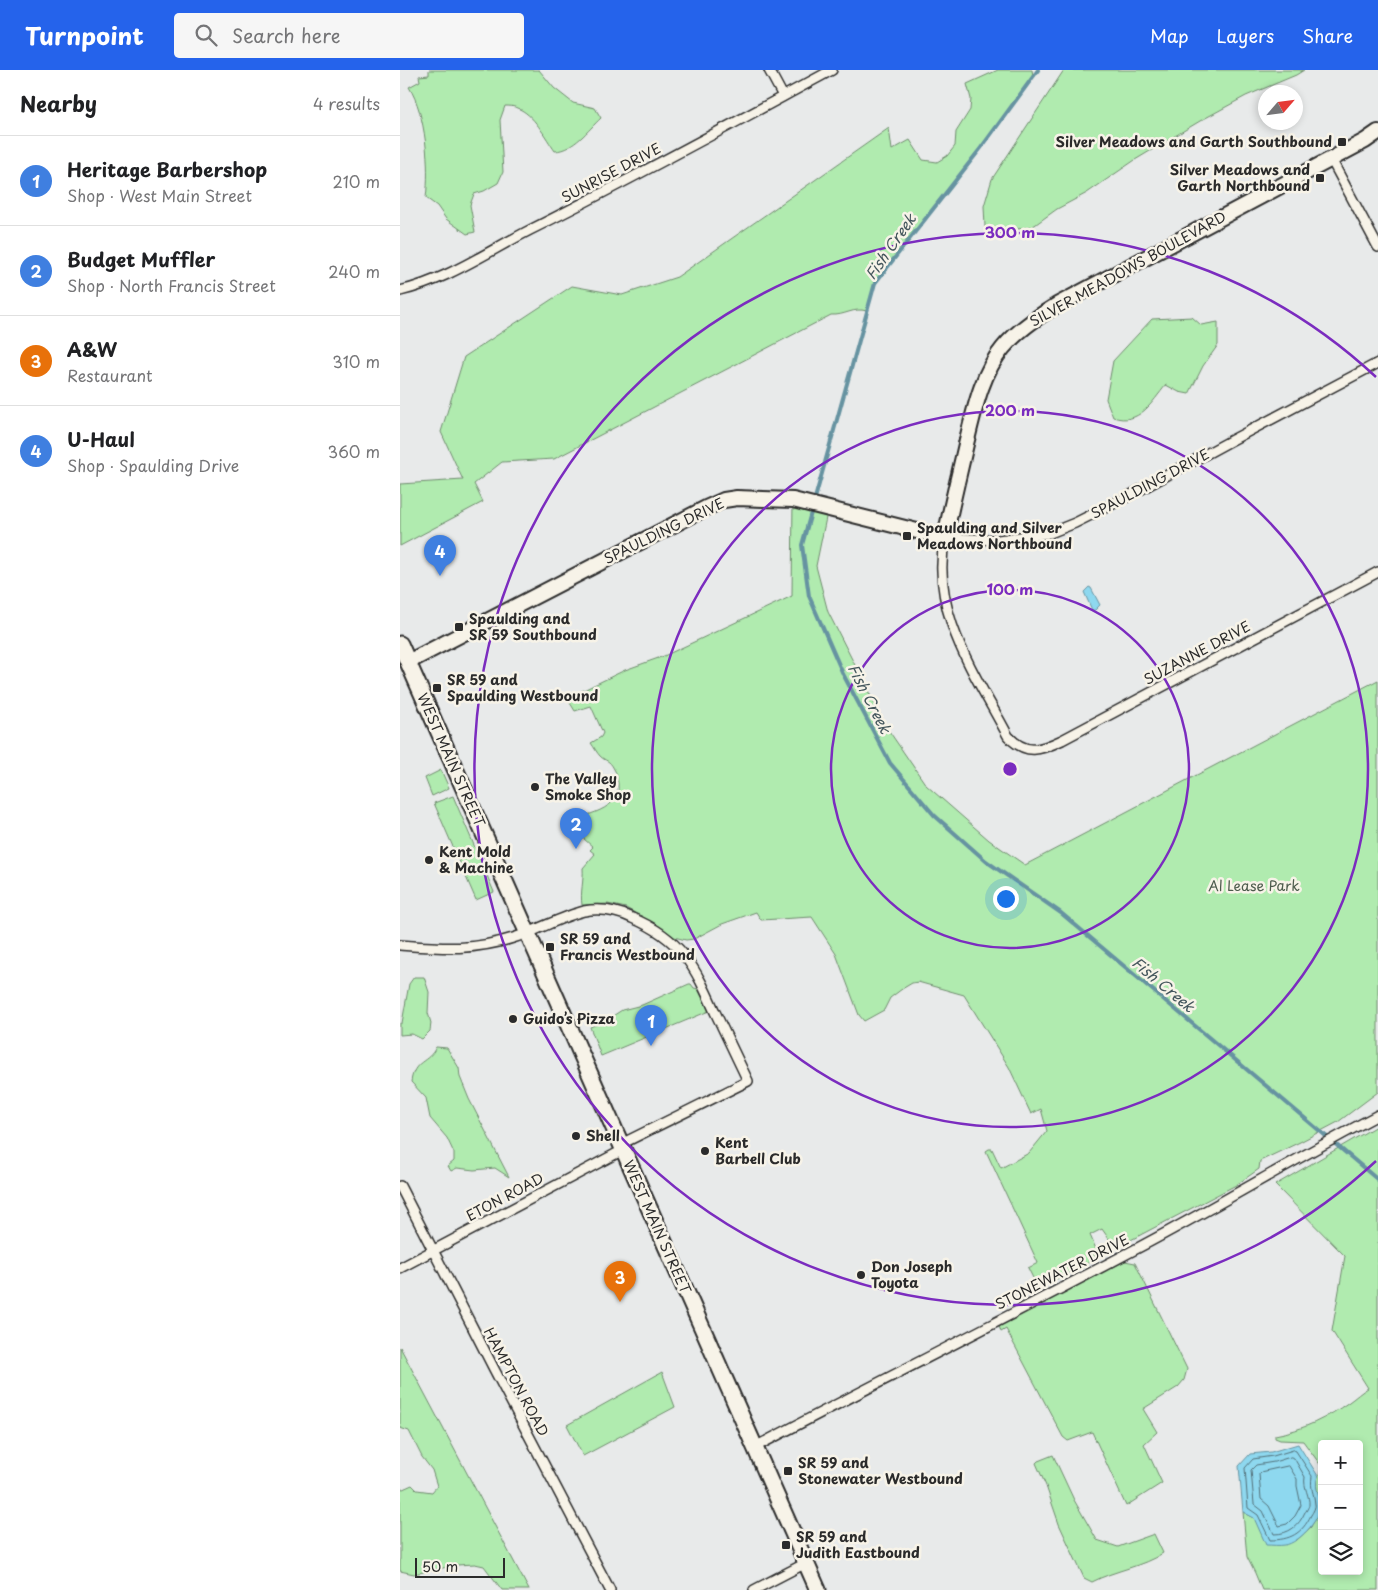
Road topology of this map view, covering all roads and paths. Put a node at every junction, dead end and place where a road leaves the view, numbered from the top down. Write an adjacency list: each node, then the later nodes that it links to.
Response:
1 (769, 70): 3 (street)
2 (832, 70): 3 (street, SUNRISE DRIVE)
3 (783, 96): 7 (street, SUNRISE DRIVE)
4 (1378, 132): 5 (street, SILVER MEADOWS BOULEVARD)
5 (1331, 159): 6 (street); 9 (street, SILVER MEADOWS BOULEVARD)
6 (1378, 247)
7 (400, 291)
8 (1378, 363): 9 (street, SPAULDING DRIVE)
9 (945, 538): 12 (street, SPAULDING DRIVE); 13 (street, SILVER MEADOWS BOULEVARD)
10 (1378, 572): 13 (street, SUZANNE DRIVE)
11 (400, 644): 12 (main road, WEST MAIN STREET)
12 (408, 662): 14 (main road, WEST MAIN STREET)
13 (1027, 749)
14 (528, 933): 15 (street); 17 (main road, WEST MAIN STREET); 17 (street, ETON ROAD)
15 (400, 945)
16 (1378, 1115): 21 (street, STONEWATER DRIVE)
17 (622, 1147): 19 (street, ETON ROAD); 21 (main road, WEST MAIN STREET)
18 (400, 1186): 19 (street, HAMPTON ROAD)
19 (434, 1251): 20 (street, ETON ROAD); 23 (street, HAMPTON ROAD)
20 (400, 1268)
21 (755, 1447): 22 (main road, WEST MAIN STREET)
22 (806, 1563): 24 (street); 25 (main road, WEST MAIN STREET)
23 (610, 1590)
24 (754, 1590)
25 (818, 1590)

